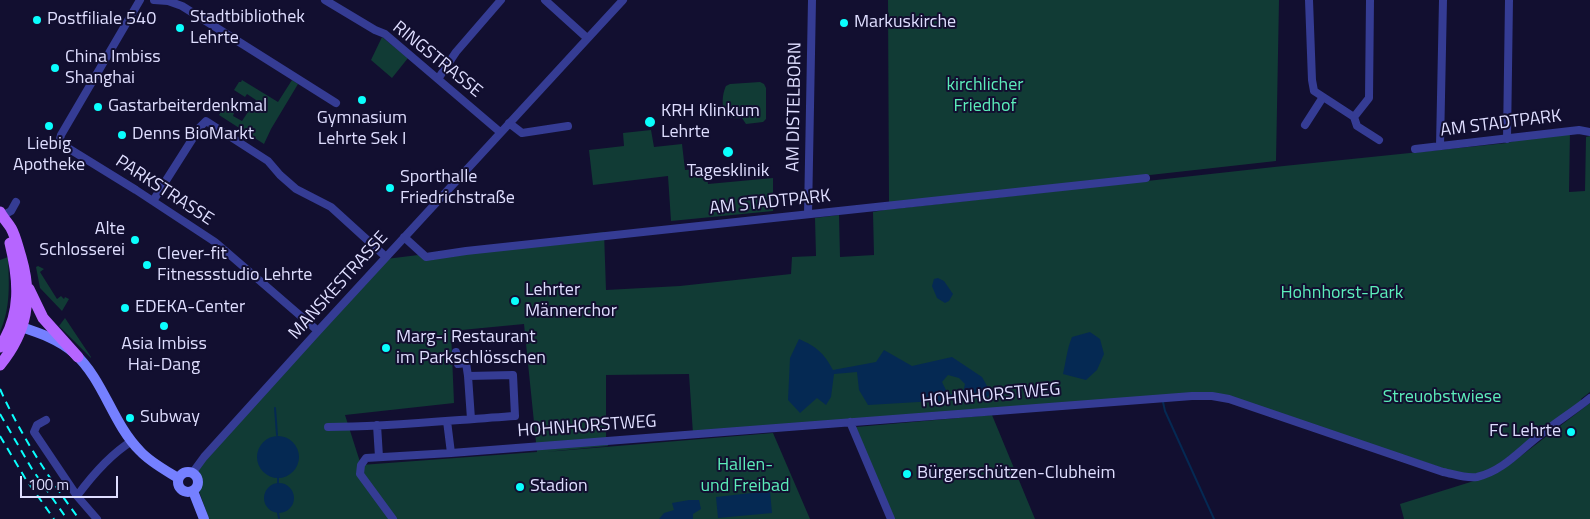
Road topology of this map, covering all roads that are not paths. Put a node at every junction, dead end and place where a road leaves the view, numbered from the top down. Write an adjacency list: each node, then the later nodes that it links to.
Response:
1 (140, 0): 27 (street, PARKSTRASSE)
2 (154, 0): 15 (street)
3 (325, 0): 13 (street, RINGSTRASSE)
4 (501, 0): 13 (street)
5 (545, 0): 12 (street)
6 (623, 0): 12 (street, MANSKESTRASSE)
7 (812, 0): 30 (street, AM DISTELBORN)
8 (1309, 0): 14 (street)
9 (1370, 0): 16 (street)
10 (1443, 0): 24 (street)
11 (1509, 0): 22 (street)
12 (588, 38): 17 (street, MANSKESTRASSE)
13 (438, 79): 20 (street, RINGSTRASSE)
14 (1322, 97): 16 (street); 18 (street)
15 (336, 103)
16 (1354, 117): 23 (street)
17 (509, 122): 19 (street); 20 (street, MANSKESTRASSE)
18 (1305, 125)
19 (568, 126)
20 (500, 132): 31 (street, MANSKESTRASSE)
21 (1590, 132): 22 (street, AM STADTPARK)
22 (1507, 139): 24 (street, AM STADTPARK)
23 (1379, 140)
24 (1440, 146): 25 (street, AM STADTPARK)
25 (1415, 149)
26 (1146, 178): 30 (street, AM STADTPARK)
27 (153, 201): 32 (street); 35 (street, PARKSTRASSE)
28 (16, 202): 29 (street)
29 (1, 214): 33 (main road); 34 (main road)
30 (808, 214): 31 (street, AM STADTPARK)
31 (404, 237): 32 (street, MANSKESTRASSE)
32 (386, 257): 35 (street, MANSKESTRASSE)
33 (27, 283): 34 (main road); 38 (main road)
34 (18, 326): 36 (main road); 38 (street); 39 (main road)
35 (318, 331): 51 (street, MANSKESTRASSE)
36 (0, 347)
37 (456, 352): 40 (street)
38 (78, 357): 48 (street)
39 (0, 365)
40 (468, 376): 42 (street); 42 (street)
41 (1590, 398): 45 (street, HOHNHORSTWEG)
42 (470, 419): 44 (street)
43 (46, 420): 54 (street)
44 (447, 421): 46 (street); 49 (street)
45 (850, 422): 49 (street, HOHNHORSTWEG); 58 (street)
46 (377, 425): 47 (street); 50 (street)
47 (328, 427)
48 (132, 440): 52 (street); 54 (street)
49 (450, 450): 50 (street, HOHNHORSTWEG)
50 (379, 457): 57 (street, HOHNHORSTWEG)
51 (193, 472): 52 (street); 53 (street)
52 (178, 478): 53 (street)
53 (193, 491): 56 (street)
54 (77, 496): 55 (street)
55 (97, 519)
56 (204, 519)
57 (393, 519)
58 (891, 519)

